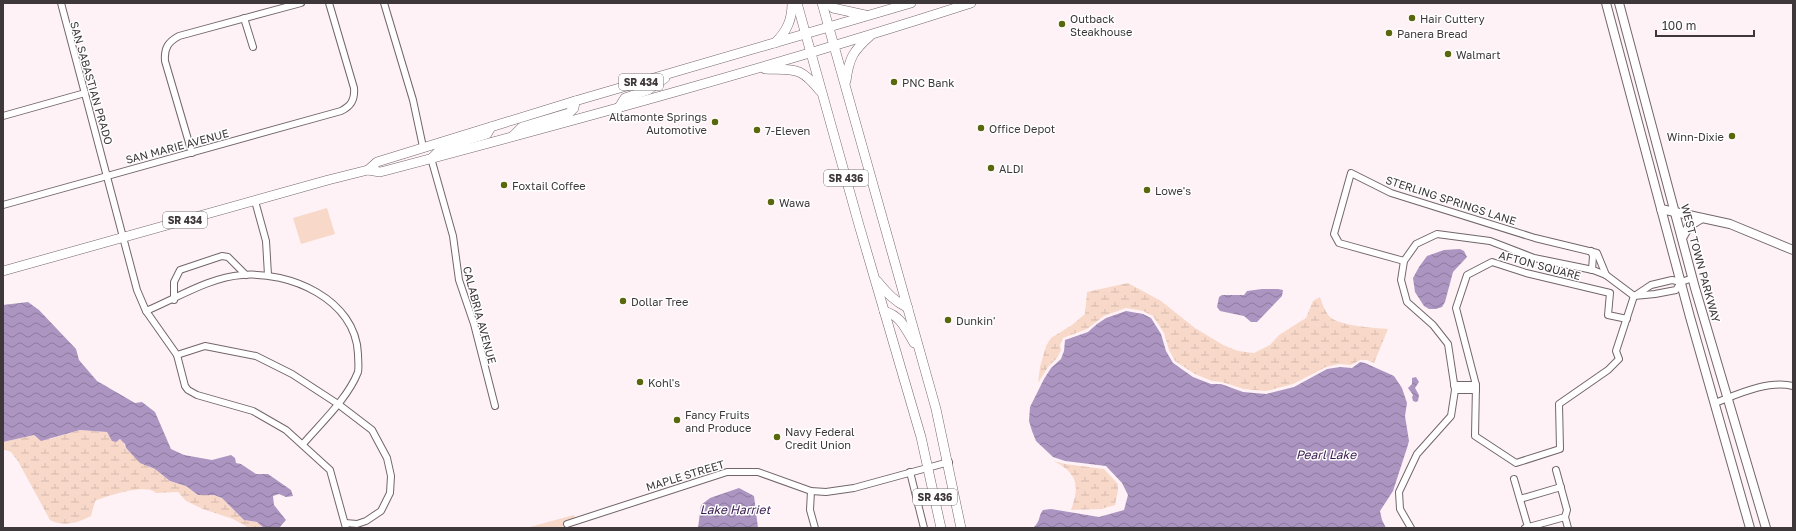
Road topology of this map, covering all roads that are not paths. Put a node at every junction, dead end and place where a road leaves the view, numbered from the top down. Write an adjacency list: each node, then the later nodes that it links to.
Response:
1 (61, 3): 25 (street, SAN SABASTIAN PRADO)
2 (301, 3): 14 (street)
3 (329, 3): 33 (street, SAN MARIE AVENUE)
4 (384, 3): 32 (street)
5 (792, 3): 18 (main road)
6 (797, 3): 17 (main road, SR 436)
7 (822, 3): 15 (main road, SR 436)
8 (829, 3): 13 (main road)
9 (912, 3): 13 (main road, SR 434)
10 (971, 3): 16 (main road, SR 434)
11 (1606, 3): 40 (street)
12 (1619, 3): 41 (street, WEST TOWN PARKWAY)
13 (869, 16): 15 (main road, SR 434)
14 (244, 18): 20 (street); 33 (street)
15 (829, 28): 17 (main road, SR 434); 19 (main road, SR 436)
16 (872, 34): 19 (main road, SR 434); 24 (main road)
17 (806, 35): 18 (main road, SR 434); 21 (main road, SR 436)
18 (774, 44): 23 (main road, SR 434)
19 (834, 45): 21 (main road, SR 434); 24 (main road, SR 436)
20 (253, 47)
21 (811, 52): 22 (main road, SR 434); 26 (main road, SR 436)
22 (758, 68): 26 (main road); 28 (main road, SR 434)
23 (673, 73): 27 (main road, SR 434); 28 (main road)
24 (845, 86): 58 (main road, SR 436)
25 (85, 93): 29 (street); 37 (street, SAN SABASTIAN PRADO)
26 (823, 95): 53 (main road, SR 436)
27 (575, 101): 30 (main road, SR 434); 31 (main road)
28 (618, 108): 31 (main road, SR 434)
29 (3, 116)
30 (492, 126): 32 (main road, SR 434); 34 (main road)
31 (512, 137): 34 (main road, SR 434)
32 (423, 147): 35 (main road, SR 434); 36 (main road)
33 (192, 153): 37 (street, SAN MARIE AVENUE)
34 (431, 158): 36 (main road, SR 434); 70 (street, CALABRIA AVENUE)
35 (368, 170): 36 (main road, SR 434); 38 (main road, SR 434)
36 (388, 170)
37 (108, 176): 39 (street, SAN MARIE AVENUE); 43 (street, SAN SABASTIAN PRADO)
38 (255, 201): 43 (main road, SR 434); 50 (street)
39 (3, 205)
40 (1661, 209): 41 (street); 55 (street)
41 (1676, 212): 42 (street); 44 (street, WEST TOWN PARKWAY)
42 (1702, 218): 44 (street); 45 (street)
43 (124, 238): 49 (main road, SR 434); 59 (street, SAN SABASTIAN PRADO)
44 (1682, 238): 54 (street, WEST TOWN PARKWAY)
45 (1793, 250)
46 (1591, 251): 47 (street, STERLING SPRINGS LANE); 48 (street); 52 (street)
47 (1401, 260): 48 (street); 66 (street)
48 (1592, 270): 52 (street)
49 (3, 271)
50 (268, 274): 51 (street); 69 (street)
51 (246, 275): 57 (street); 57 (street)
52 (1606, 275): 56 (street)
53 (874, 276): 58 (main road); 60 (main road, SR 436)
54 (1693, 278): 55 (street); 67 (street, WEST TOWN PARKWAY)
55 (1681, 282): 56 (street); 56 (street); 68 (street)
56 (1634, 296): 61 (street, AFTON SQUARE)
57 (174, 300): 59 (street)
58 (908, 308): 62 (main road, SR 436)
59 (146, 311): 63 (street, SAN SABASTIAN PRADO)
60 (884, 311): 62 (main road); 73 (main road, SR 436)
61 (1627, 318): 65 (street, AFTON SQUARE); 65 (street, AFTON SQUARE)
62 (920, 352): 72 (main road, SR 436)
63 (177, 355): 69 (street); 71 (street, SAN SABASTIAN PRADO)
64 (1793, 386): 67 (street)
65 (1476, 387): 66 (street)
66 (1454, 388): 87 (street)
67 (1728, 398): 68 (street); 91 (street, WEST TOWN PARKWAY)
68 (1715, 403): 90 (street)
69 (338, 404): 71 (street); 82 (street)
70 (495, 406)
71 (303, 444): 82 (street)
72 (949, 462): 73 (street, MAPLE STREET); 86 (main road, SR 436)
73 (928, 467): 75 (street, MAPLE STREET); 85 (main road, SR 436)
74 (1556, 470): 77 (street)
75 (910, 472): 78 (street, MAPLE STREET); 84 (street)
76 (1514, 479): 79 (street)
77 (1561, 487): 79 (street); 80 (street)
78 (811, 491): 81 (street, MAPLE STREET); 83 (street)
79 (1520, 499): 88 (street)
80 (1565, 517): 88 (street); 89 (street)
81 (568, 524)
82 (345, 526)
83 (815, 528)
84 (924, 528)
85 (941, 528)
86 (961, 528)
87 (1411, 528)
88 (1526, 528)
89 (1568, 528)
90 (1750, 528)
91 (1766, 528)

